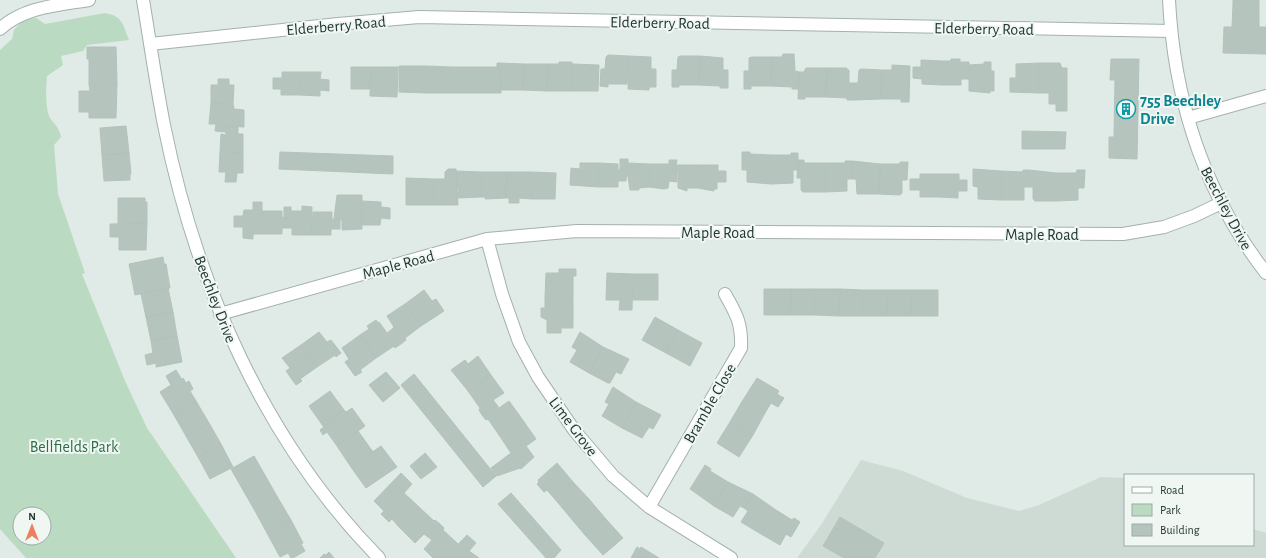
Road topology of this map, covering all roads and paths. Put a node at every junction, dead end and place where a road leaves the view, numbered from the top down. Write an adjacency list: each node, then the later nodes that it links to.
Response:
1 (89, 0): 4 (street)
2 (143, 0): 6 (street, Beechley Drive)
3 (1169, 0): 5 (street, Beechley Drive)
4 (0, 29)
5 (1171, 31): 6 (street, Elderberry Road); 8 (street, Beechley Drive)
6 (150, 44): 13 (street, Beechley Drive)
7 (1266, 96): 8 (street)
8 (1188, 118): 9 (street, Beechley Drive)
9 (1221, 203): 10 (street, Maple Road); 11 (street, Beechley Drive)
10 (487, 239): 13 (street, Maple Road); 14 (street, Lime Grove)
11 (1266, 272)
12 (725, 294): 14 (street, Bramble Close)
13 (220, 314): 15 (street, Beechley Drive)
14 (649, 507): 16 (street, Lime Grove)
15 (379, 558)
16 (731, 558)

